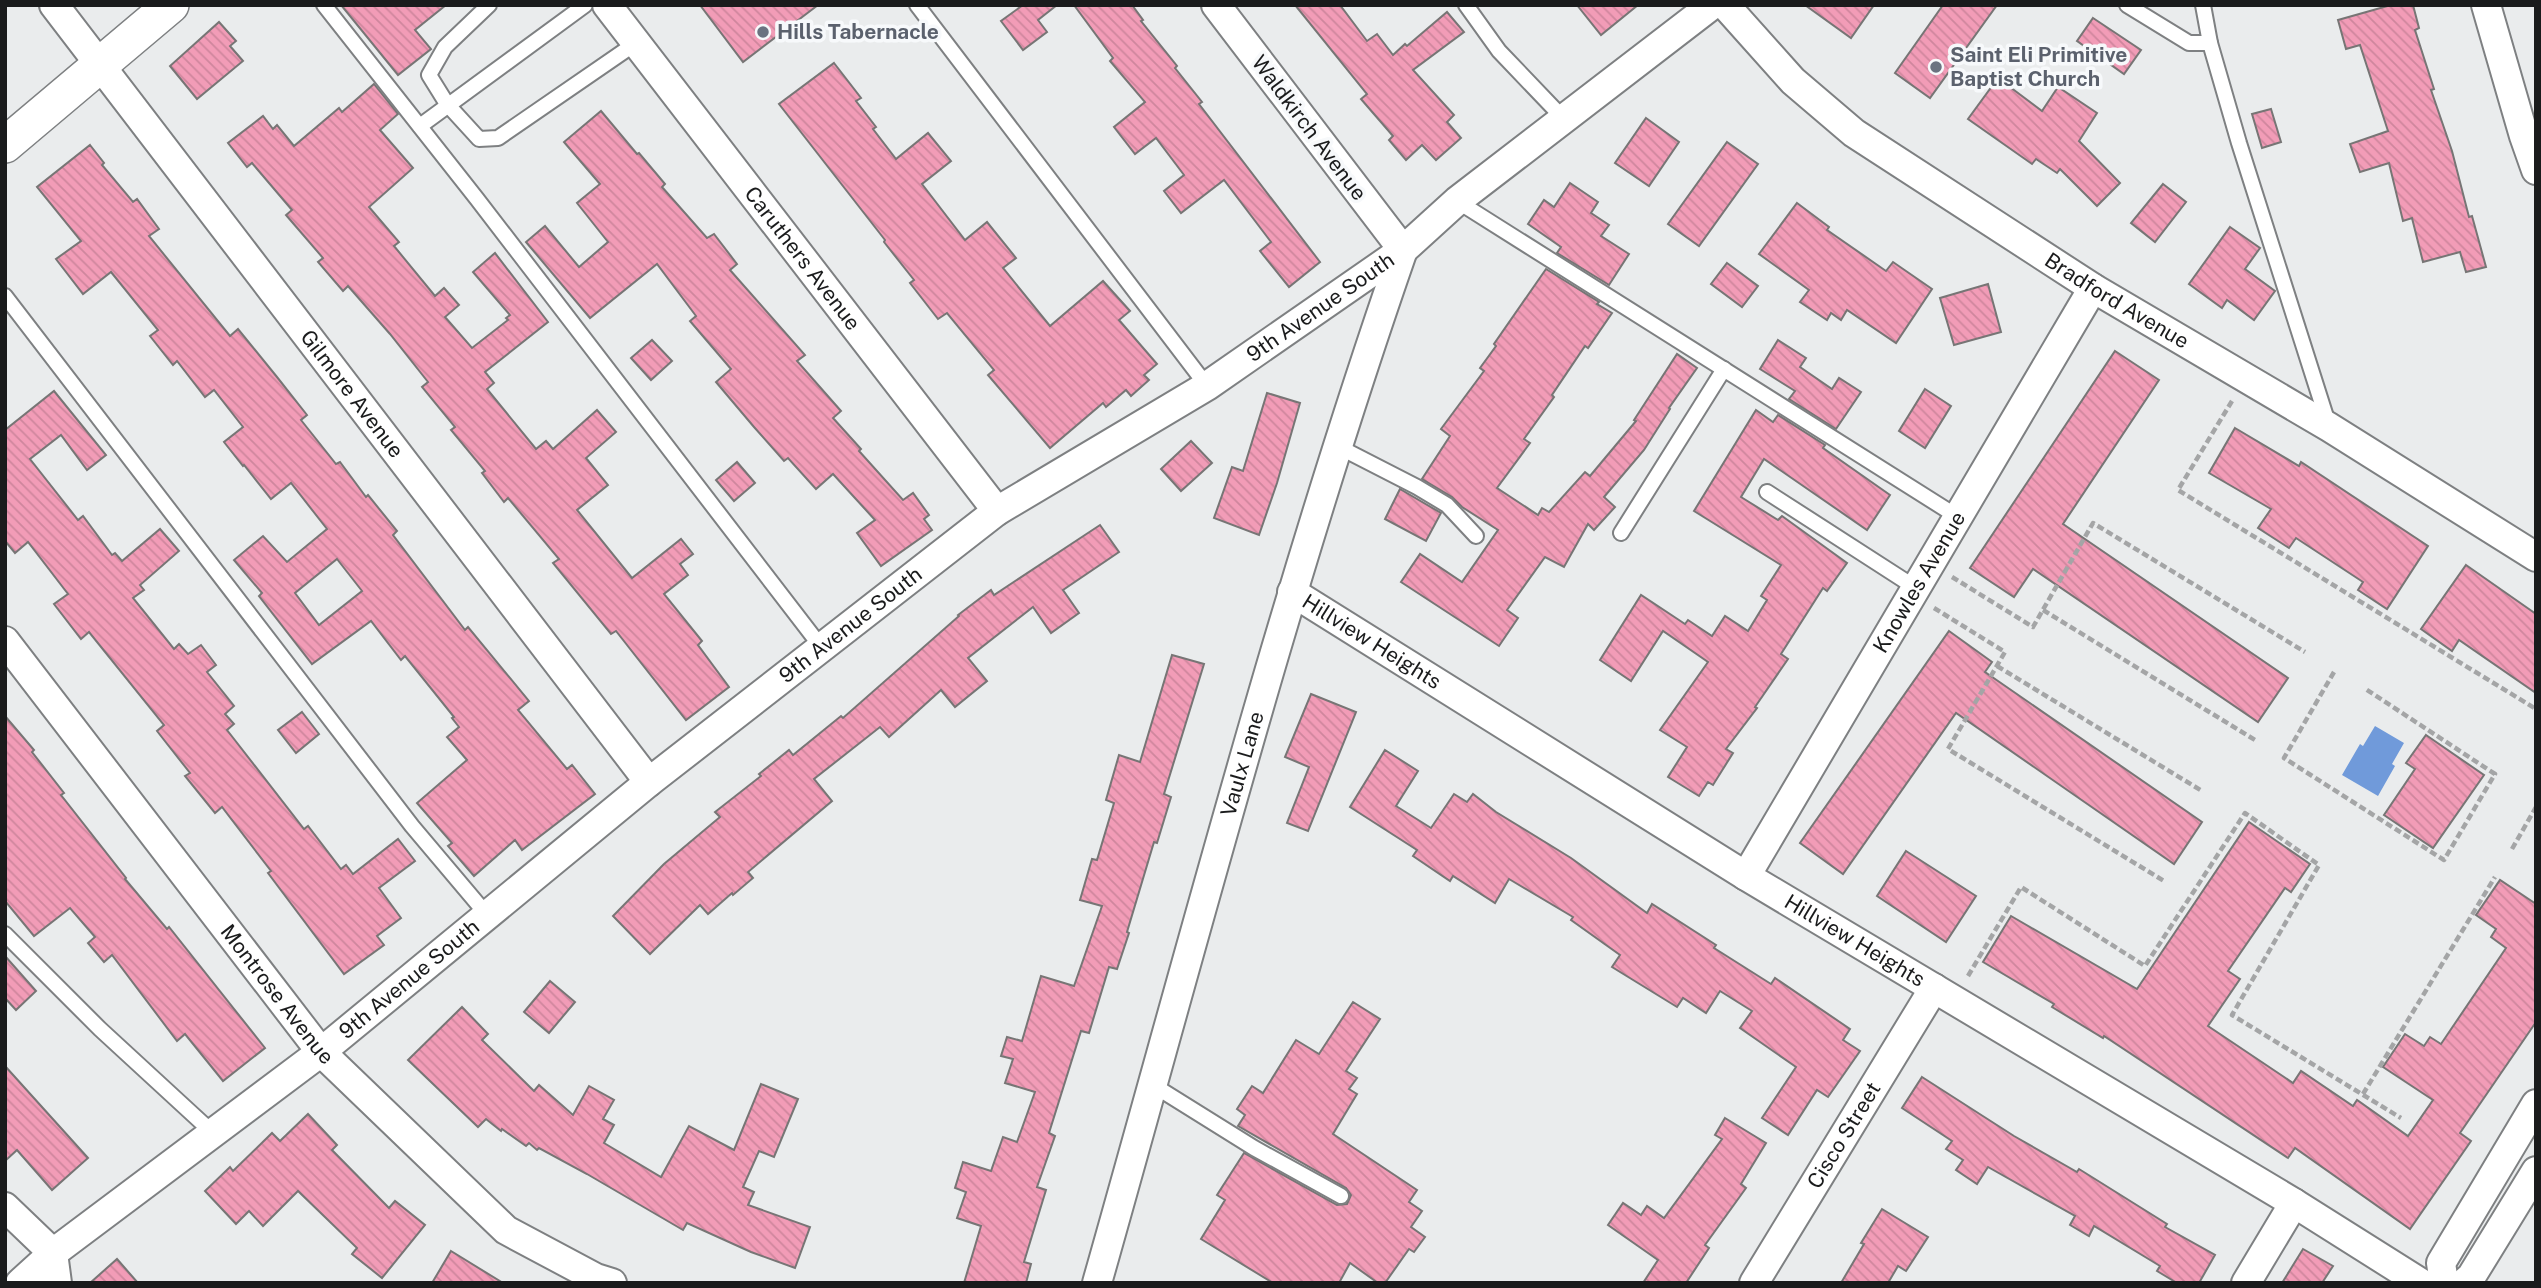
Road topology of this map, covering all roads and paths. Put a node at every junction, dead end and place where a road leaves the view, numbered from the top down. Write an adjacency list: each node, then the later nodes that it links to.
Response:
1 (54, 5): 17 (street, Gilmore Avenue)
2 (171, 5): 17 (street)
3 (324, 5): 20 (lane)
4 (489, 5): 18 (lane)
5 (585, 5): 18 (lane)
6 (607, 5): 15 (street, Caruthers Avenue)
7 (917, 5): 28 (lane)
8 (1216, 5): 24 (street, Waldkirch Avenue)
9 (1465, 5): 19 (lane)
10 (1712, 5): 19 (street, 9th Avenue South)
11 (1725, 5): 25 (street, Bradford Avenue)
12 (2127, 5): 16 (lane)
13 (2203, 5): 16 (lane)
14 (2486, 5): 22 (street)
15 (636, 43): 18 (lane); 33 (street, Caruthers Avenue)
16 (2210, 43): 30 (lane)
17 (100, 65): 21 (street); 50 (street, Gilmore Avenue)
18 (447, 104): 20 (lane)
19 (1564, 119): 23 (street, 9th Avenue South)
20 (419, 126): 43 (lane)
21 (5, 145)
22 (2536, 170)
23 (1457, 201): 24 (street, 9th Avenue South); 27 (lane)
24 (1403, 250): 28 (street, 9th Avenue South); 31 (street, Vaulx Lane)
25 (2093, 288): 30 (street, Bradford Avenue); 34 (street, Knowles Avenue)
26 (5, 296): 57 (lane)
27 (1724, 369): 34 (lane); 35 (lane)
28 (1207, 386): 33 (street, 9th Avenue South)
29 (2232, 401): 48 (path)
30 (2329, 427): 37 (street, Bradford Avenue)
31 (1337, 446): 36 (lane); 39 (street, Vaulx Lane)
32 (1767, 492): 40 (lane)
33 (996, 511): 43 (street, 9th Avenue South)
34 (1958, 517): 40 (street, Knowles Avenue)
35 (1622, 533)
36 (1476, 536)
37 (2536, 557)
38 (1949, 574): 41 (path)
39 (1292, 592): 54 (street, Hillview Heights); 62 (street, Vaulx Lane)
40 (1923, 597): 45 (path); 54 (street, Knowles Avenue)
41 (2043, 610): 44 (path); 49 (path)
42 (5, 641): 61 (street, Montrose Avenue)
43 (822, 648): 50 (street, 9th Avenue South)
44 (2305, 652)
45 (1997, 666): 51 (path); 56 (path)
46 (2334, 672): 47 (path)
47 (2364, 688)
48 (2536, 709)
49 (2255, 740)
50 (649, 782): 57 (street, 9th Avenue South)
51 (2202, 791)
52 (2536, 807): 53 (path)
53 (2512, 849)
54 (1746, 876): 60 (street, Hillview Heights)
55 (2495, 877): 63 (path)
56 (2164, 881)
57 (488, 916): 61 (street, 9th Avenue South)
58 (5, 934): 66 (lane)
59 (1968, 976): 63 (path)
60 (1934, 988): 69 (street, Hillview Heights); 76 (street, Cisco Street)
61 (321, 1052): 66 (street, 9th Avenue South); 74 (street, Montrose Avenue)
62 (1153, 1085): 68 (lane); 75 (street, Vaulx Lane)
63 (2363, 1094): 65 (path)
64 (2536, 1104): 79 (street)
65 (2401, 1118)
66 (213, 1133): 71 (street, 9th Avenue South)
67 (2536, 1171): 80 (street)
68 (1341, 1196)
69 (2294, 1203): 77 (street); 78 (street, Hillview Heights)
70 (5, 1207): 71 (street)
71 (53, 1253): 72 (street, 9th Avenue South); 73 (street)
72 (20, 1283)
73 (57, 1283)
74 (612, 1283)
75 (1097, 1283)
76 (1754, 1283)
77 (2246, 1283)
78 (2421, 1283)
79 (2444, 1283)
80 (2464, 1283)

